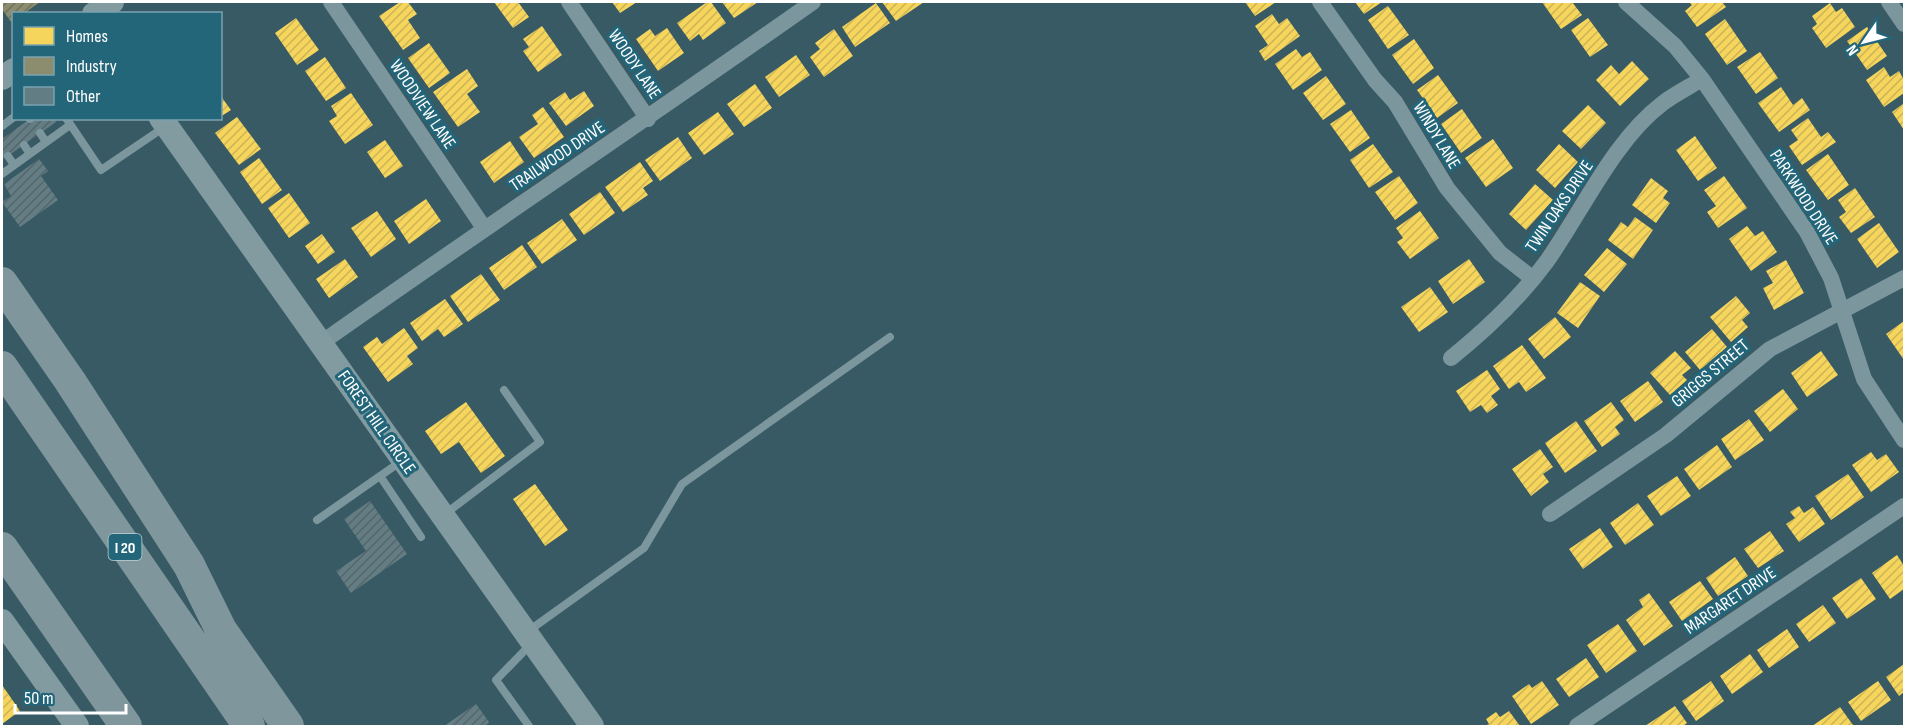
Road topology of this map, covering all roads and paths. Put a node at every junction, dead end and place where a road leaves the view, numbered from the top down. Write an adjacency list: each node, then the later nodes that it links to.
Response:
1 (112, 2): 8 (street)
2 (331, 2): 23 (street, WOODVIEW LANE)
3 (569, 2): 11 (street, WOODY LANE)
4 (813, 2): 11 (street, TRAILWOOD DRIVE)
5 (1320, 2): 24 (street, WINDY LANE)
6 (1626, 2): 10 (street, PARKWOOD DRIVE)
7 (1889, 2): 9 (street)
8 (97, 12)
9 (1905, 24)
10 (1702, 79): 24 (street, TWIN OAKS DRIVE); 27 (street, PARKWOOD DRIVE)
11 (648, 119): 23 (street, TRAILWOOD DRIVE)
12 (7, 122): 15 (lane)
13 (68, 122): 14 (lane); 17 (lane)
14 (164, 122): 29 (street, FOREST HILL CIRCLE)
15 (14, 131)
16 (40, 133): 17 (lane)
17 (46, 142): 19 (lane)
18 (24, 145): 19 (lane)
19 (30, 154): 21 (lane)
20 (8, 156): 21 (lane)
21 (14, 165): 22 (lane)
22 (2, 174)
23 (483, 228): 29 (street, TRAILWOOD DRIVE)
24 (1533, 278): 30 (street, TWIN OAKS DRIVE)
25 (1905, 278): 27 (street, GRIGGS STREET)
26 (2, 283): 42 (highway)
27 (1844, 310): 33 (street, PARKWOOD DRIVE); 37 (street, GRIGGS STREET)
28 (890, 337): 44 (lane)
29 (321, 343): 34 (street, FOREST HILL CIRCLE)
30 (1451, 358)
31 (2, 367): 47 (highway, I 20)
32 (504, 390): 38 (lane)
33 (1905, 440)
34 (403, 460): 35 (lane); 38 (street, FOREST HILL CIRCLE)
35 (380, 476): 39 (lane); 40 (lane)
36 (1905, 506): 52 (street, MARGARET DRIVE)
37 (1550, 514)
38 (443, 516): 44 (street, FOREST HILL CIRCLE)
39 (317, 520)
40 (421, 537)
41 (2, 548): 46 (highway)
42 (189, 566): 48 (highway); 49 (highway)
43 (2, 621): 45 (street)
44 (530, 637): 50 (lane); 51 (street, FOREST HILL CIRCLE)
45 (77, 726)
46 (126, 726)
47 (249, 726)
48 (288, 726)
49 (306, 726)
50 (530, 726)
51 (592, 726)
52 (1577, 726)

